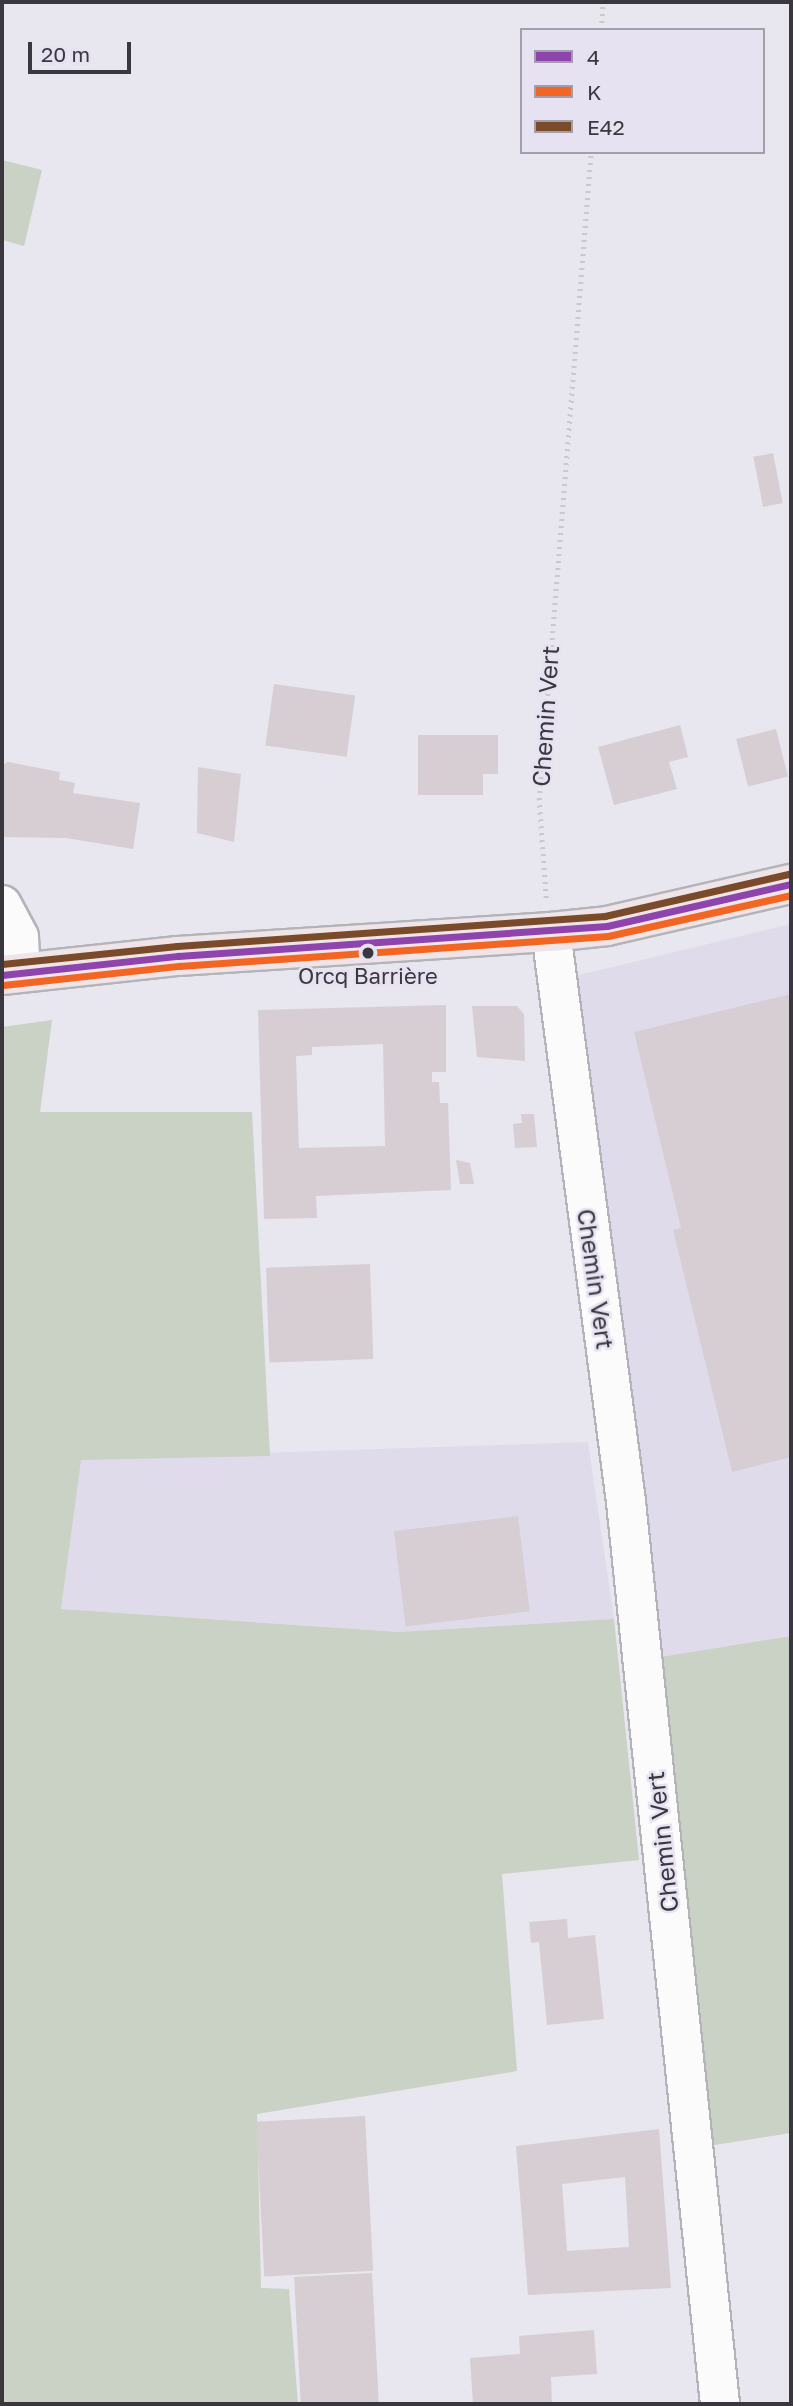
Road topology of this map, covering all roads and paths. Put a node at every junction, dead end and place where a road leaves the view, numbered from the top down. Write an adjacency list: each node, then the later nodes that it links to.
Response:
1 (603, 2): 2 (path)
2 (601, 28)
3 (591, 154): 6 (path, Chemin Vert)
4 (791, 884): 6 (main road)
5 (2, 905): 7 (street)
6 (551, 932): 7 (main road); 8 (street, Chemin Vert)
7 (11, 973)
8 (720, 2404)

